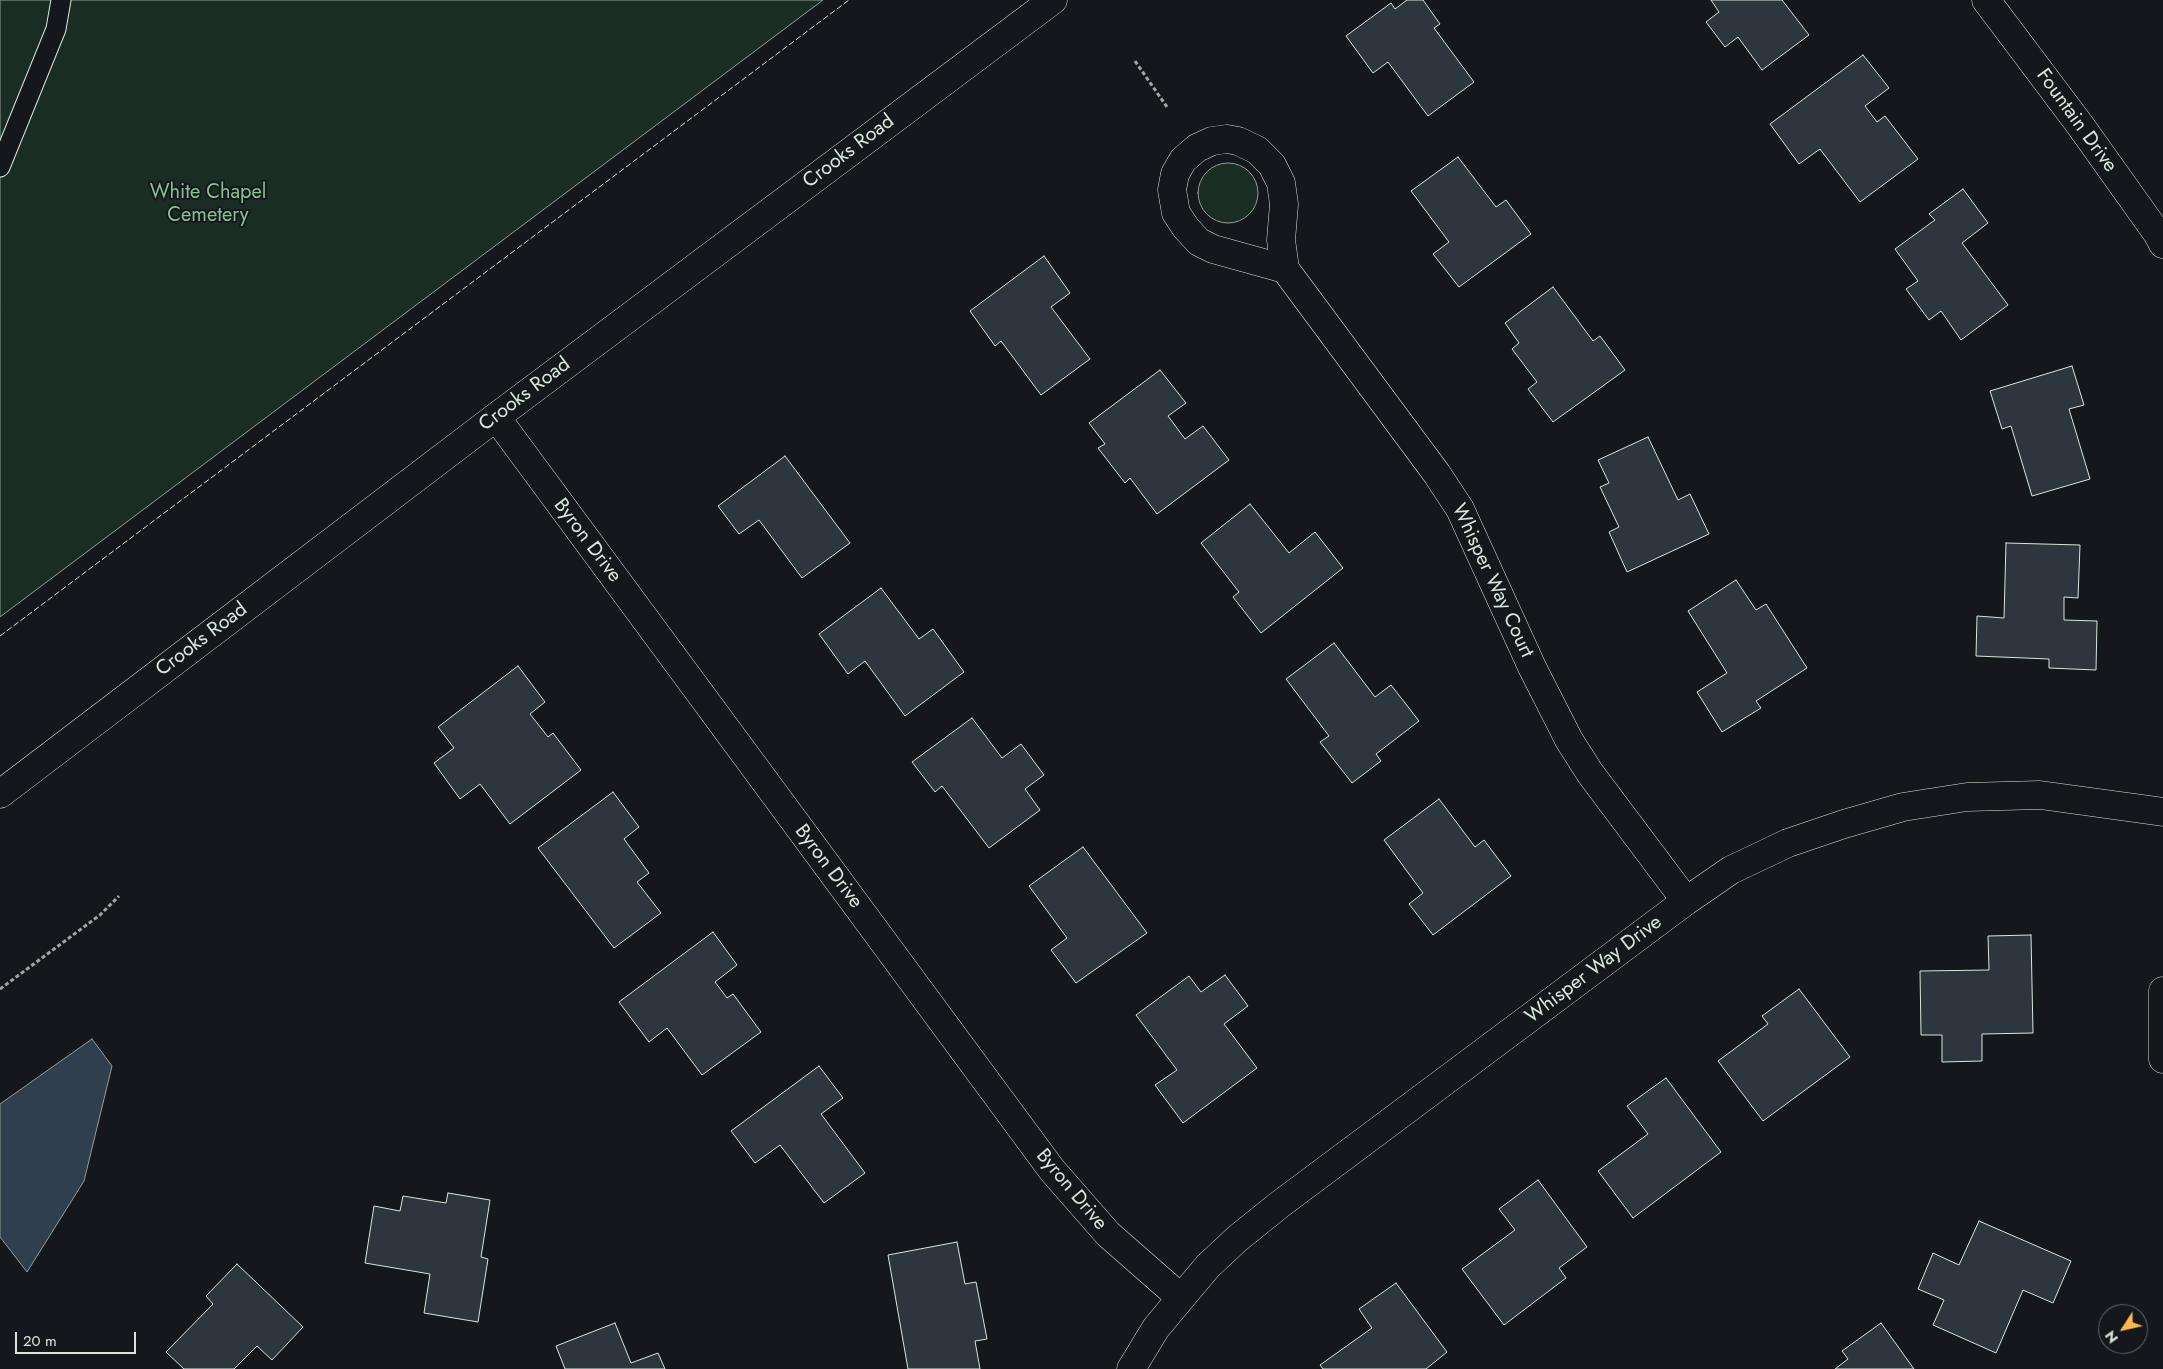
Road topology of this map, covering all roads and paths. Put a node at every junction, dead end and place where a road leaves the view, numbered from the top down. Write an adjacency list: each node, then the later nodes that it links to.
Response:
1 (61, 0): 6 (lane)
2 (1053, 0): 9 (street, Crooks Road)
3 (1986, 0): 7 (street, Fountain Drive)
4 (1136, 61): 5 (path)
5 (1167, 107)
6 (0, 167)
7 (2163, 244)
8 (1285, 269): 8 (street, Whisper Way Court); 13 (street, Whisper Way Court)
9 (496, 417): 10 (street, Crooks Road); 17 (street, Byron Drive)
10 (0, 794)
11 (2163, 812): 13 (street, Whisper Way Drive)
12 (119, 896): 14 (path)
13 (1686, 901): 17 (street, Whisper Way Drive)
14 (0, 989)
15 (2163, 991): 16 (street)
16 (2163, 1059)
17 (1181, 1298): 18 (street, Whisper Way Drive)
18 (1131, 1369)

